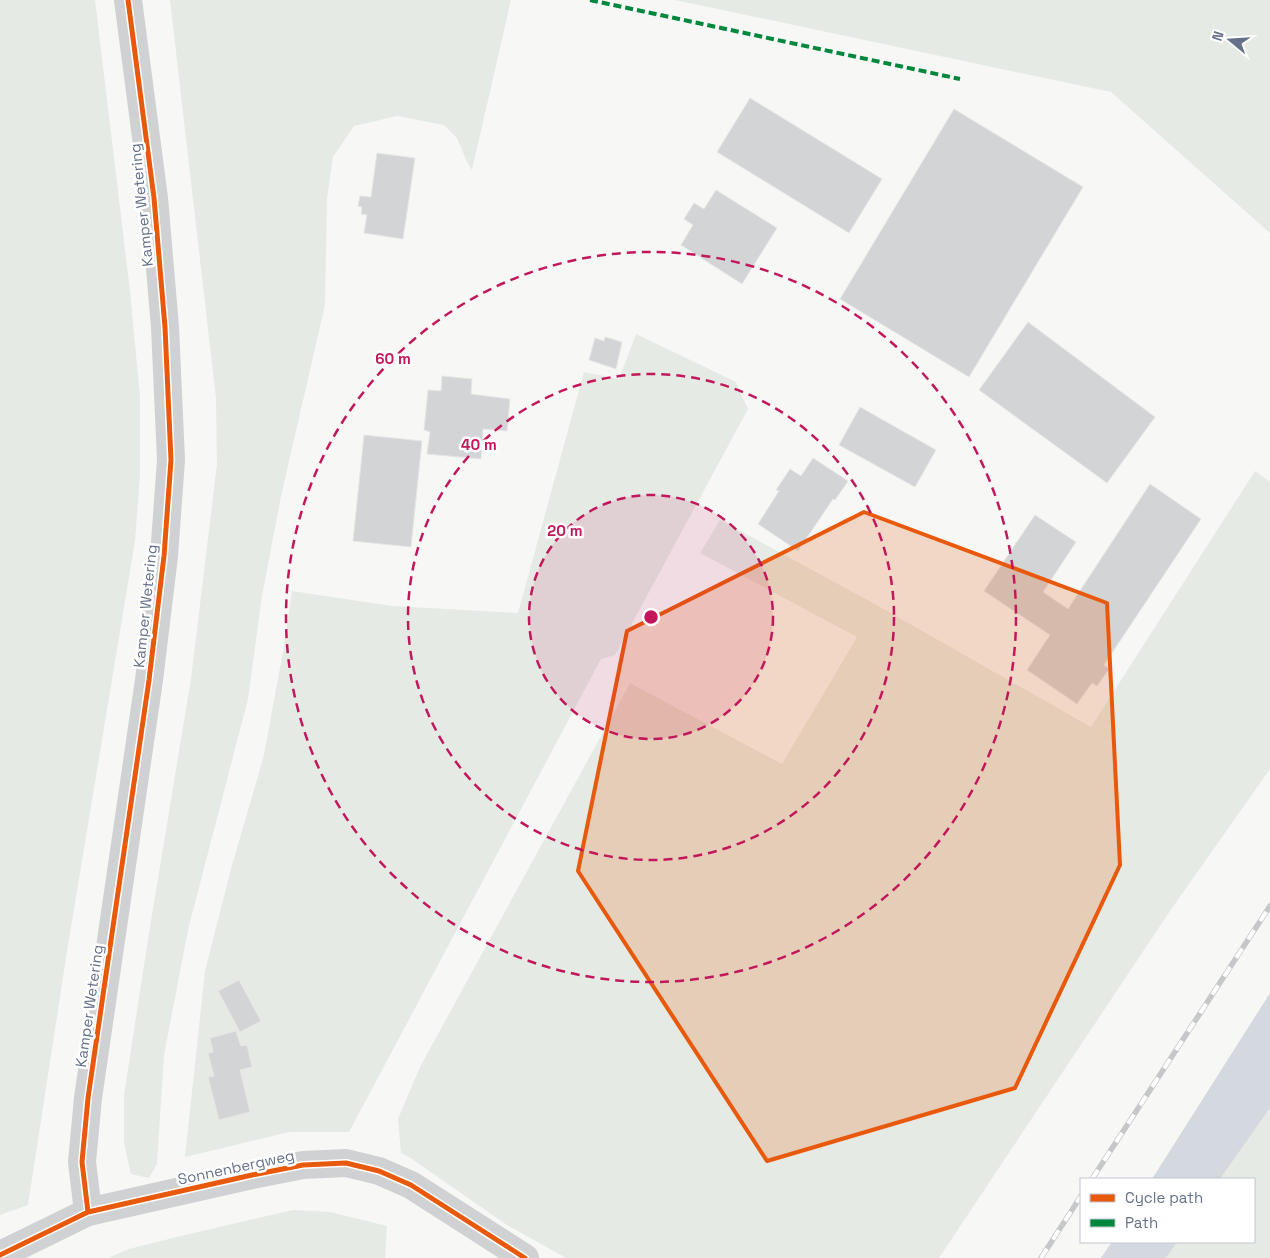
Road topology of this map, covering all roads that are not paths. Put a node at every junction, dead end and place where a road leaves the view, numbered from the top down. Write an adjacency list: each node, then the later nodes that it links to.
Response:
1 (128, 0): 2 (street, Kamper Wetering)
2 (88, 1212): 3 (street, Sonnenbergweg); 4 (street, Sonnenbergweg)
3 (0, 1255)
4 (525, 1258)

